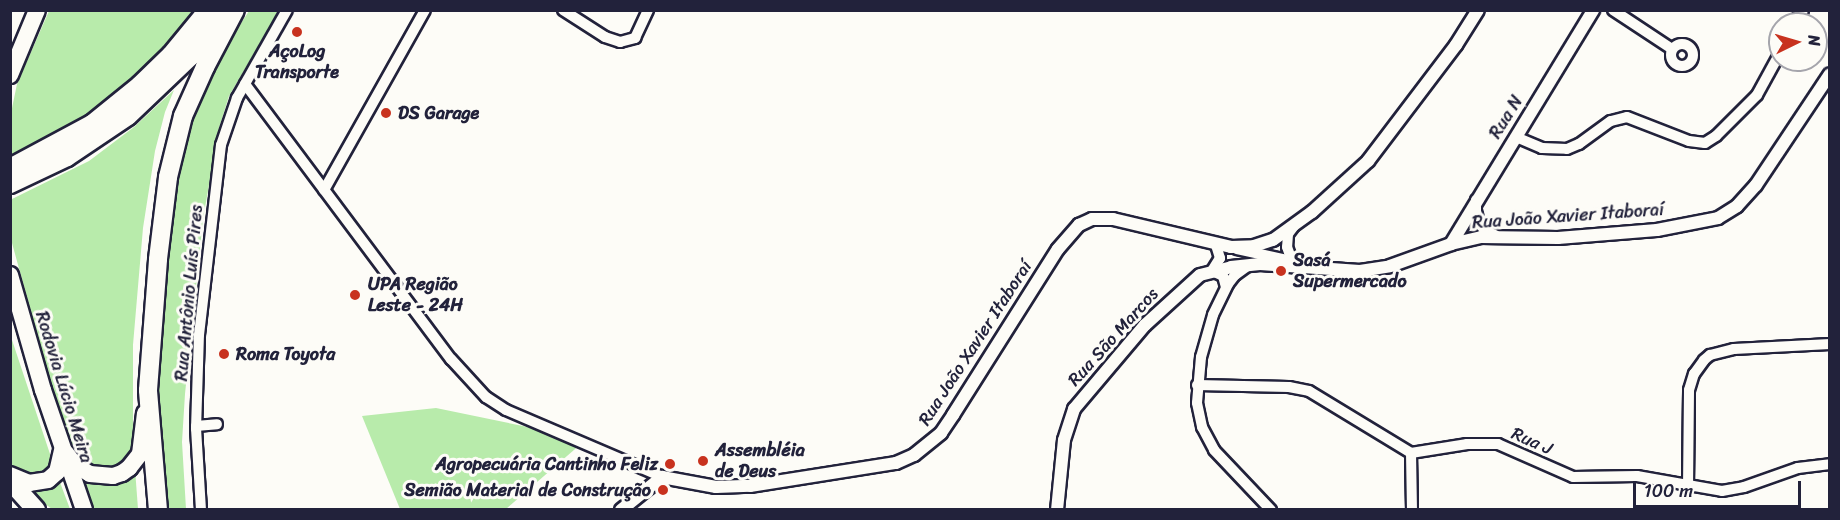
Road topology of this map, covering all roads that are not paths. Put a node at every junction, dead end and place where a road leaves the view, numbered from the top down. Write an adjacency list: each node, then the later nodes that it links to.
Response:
1 (37, 10): 15 (main road)
2 (208, 10): 18 (highway)
3 (227, 10): 19 (highway)
4 (235, 10): 35 (highway)
5 (287, 10): 16 (street, Rua Antônio Luís Pires)
6 (425, 10): 20 (street)
7 (564, 10): 8 (street)
8 (648, 10)
9 (1478, 10): 22 (street)
10 (1593, 10): 17 (street, Rua N)
11 (1613, 10): 12 (street)
12 (1672, 49)
13 (1770, 72): 17 (street)
14 (1830, 74): 23 (street, Rua João Xavier Itaboraí)
15 (10, 75)
16 (245, 84): 20 (street); 37 (street, Rua Antônio Luís Pires)
17 (1516, 137): 21 (street, Rua N)
18 (10, 168)
19 (10, 184)
20 (324, 190): 42 (street)
21 (1477, 196): 23 (street); 24 (street, Rua N)
22 (1290, 228): 25 (street); 26 (street); 27 (street)
23 (1495, 236): 24 (street, Rua João Xavier Itaboraí)
24 (1451, 244): 29 (street, Rua João Xavier Itaboraí)
25 (1223, 246): 26 (street); 30 (street); 42 (street, Rua João Xavier Itaboraí)
26 (1257, 254): 27 (street); 30 (street)
27 (1298, 262): 29 (street)
28 (1245, 265): 29 (street, Rua João Xavier Itaboraí); 30 (street, Rua São Marcos); 32 (street)
29 (1315, 268)
30 (1216, 270): 32 (street); 50 (street, Rua São Marcos)
31 (10, 275): 38 (main road, Rodovia Lúcio Meira)
32 (1226, 287): 34 (street)
33 (1830, 344): 44 (street)
34 (1197, 385): 39 (street); 51 (street)
35 (148, 390): 38 (main road); 47 (highway)
36 (217, 424): 37 (street)
37 (196, 426): 48 (street, Rua Antônio Luís Pires)
38 (62, 447): 41 (main road); 46 (main road, Rodovia Lúcio Meira)
39 (1411, 453): 44 (street, Rua J); 52 (street)
40 (1830, 464): 44 (street, Rua J)
41 (10, 475)
42 (662, 477): 49 (street)
43 (10, 482): 45 (highway)
44 (1688, 487)
45 (36, 510)
46 (84, 510)
47 (158, 510)
48 (201, 510)
49 (621, 510)
50 (1057, 510)
51 (1271, 510)
52 (1412, 510)

